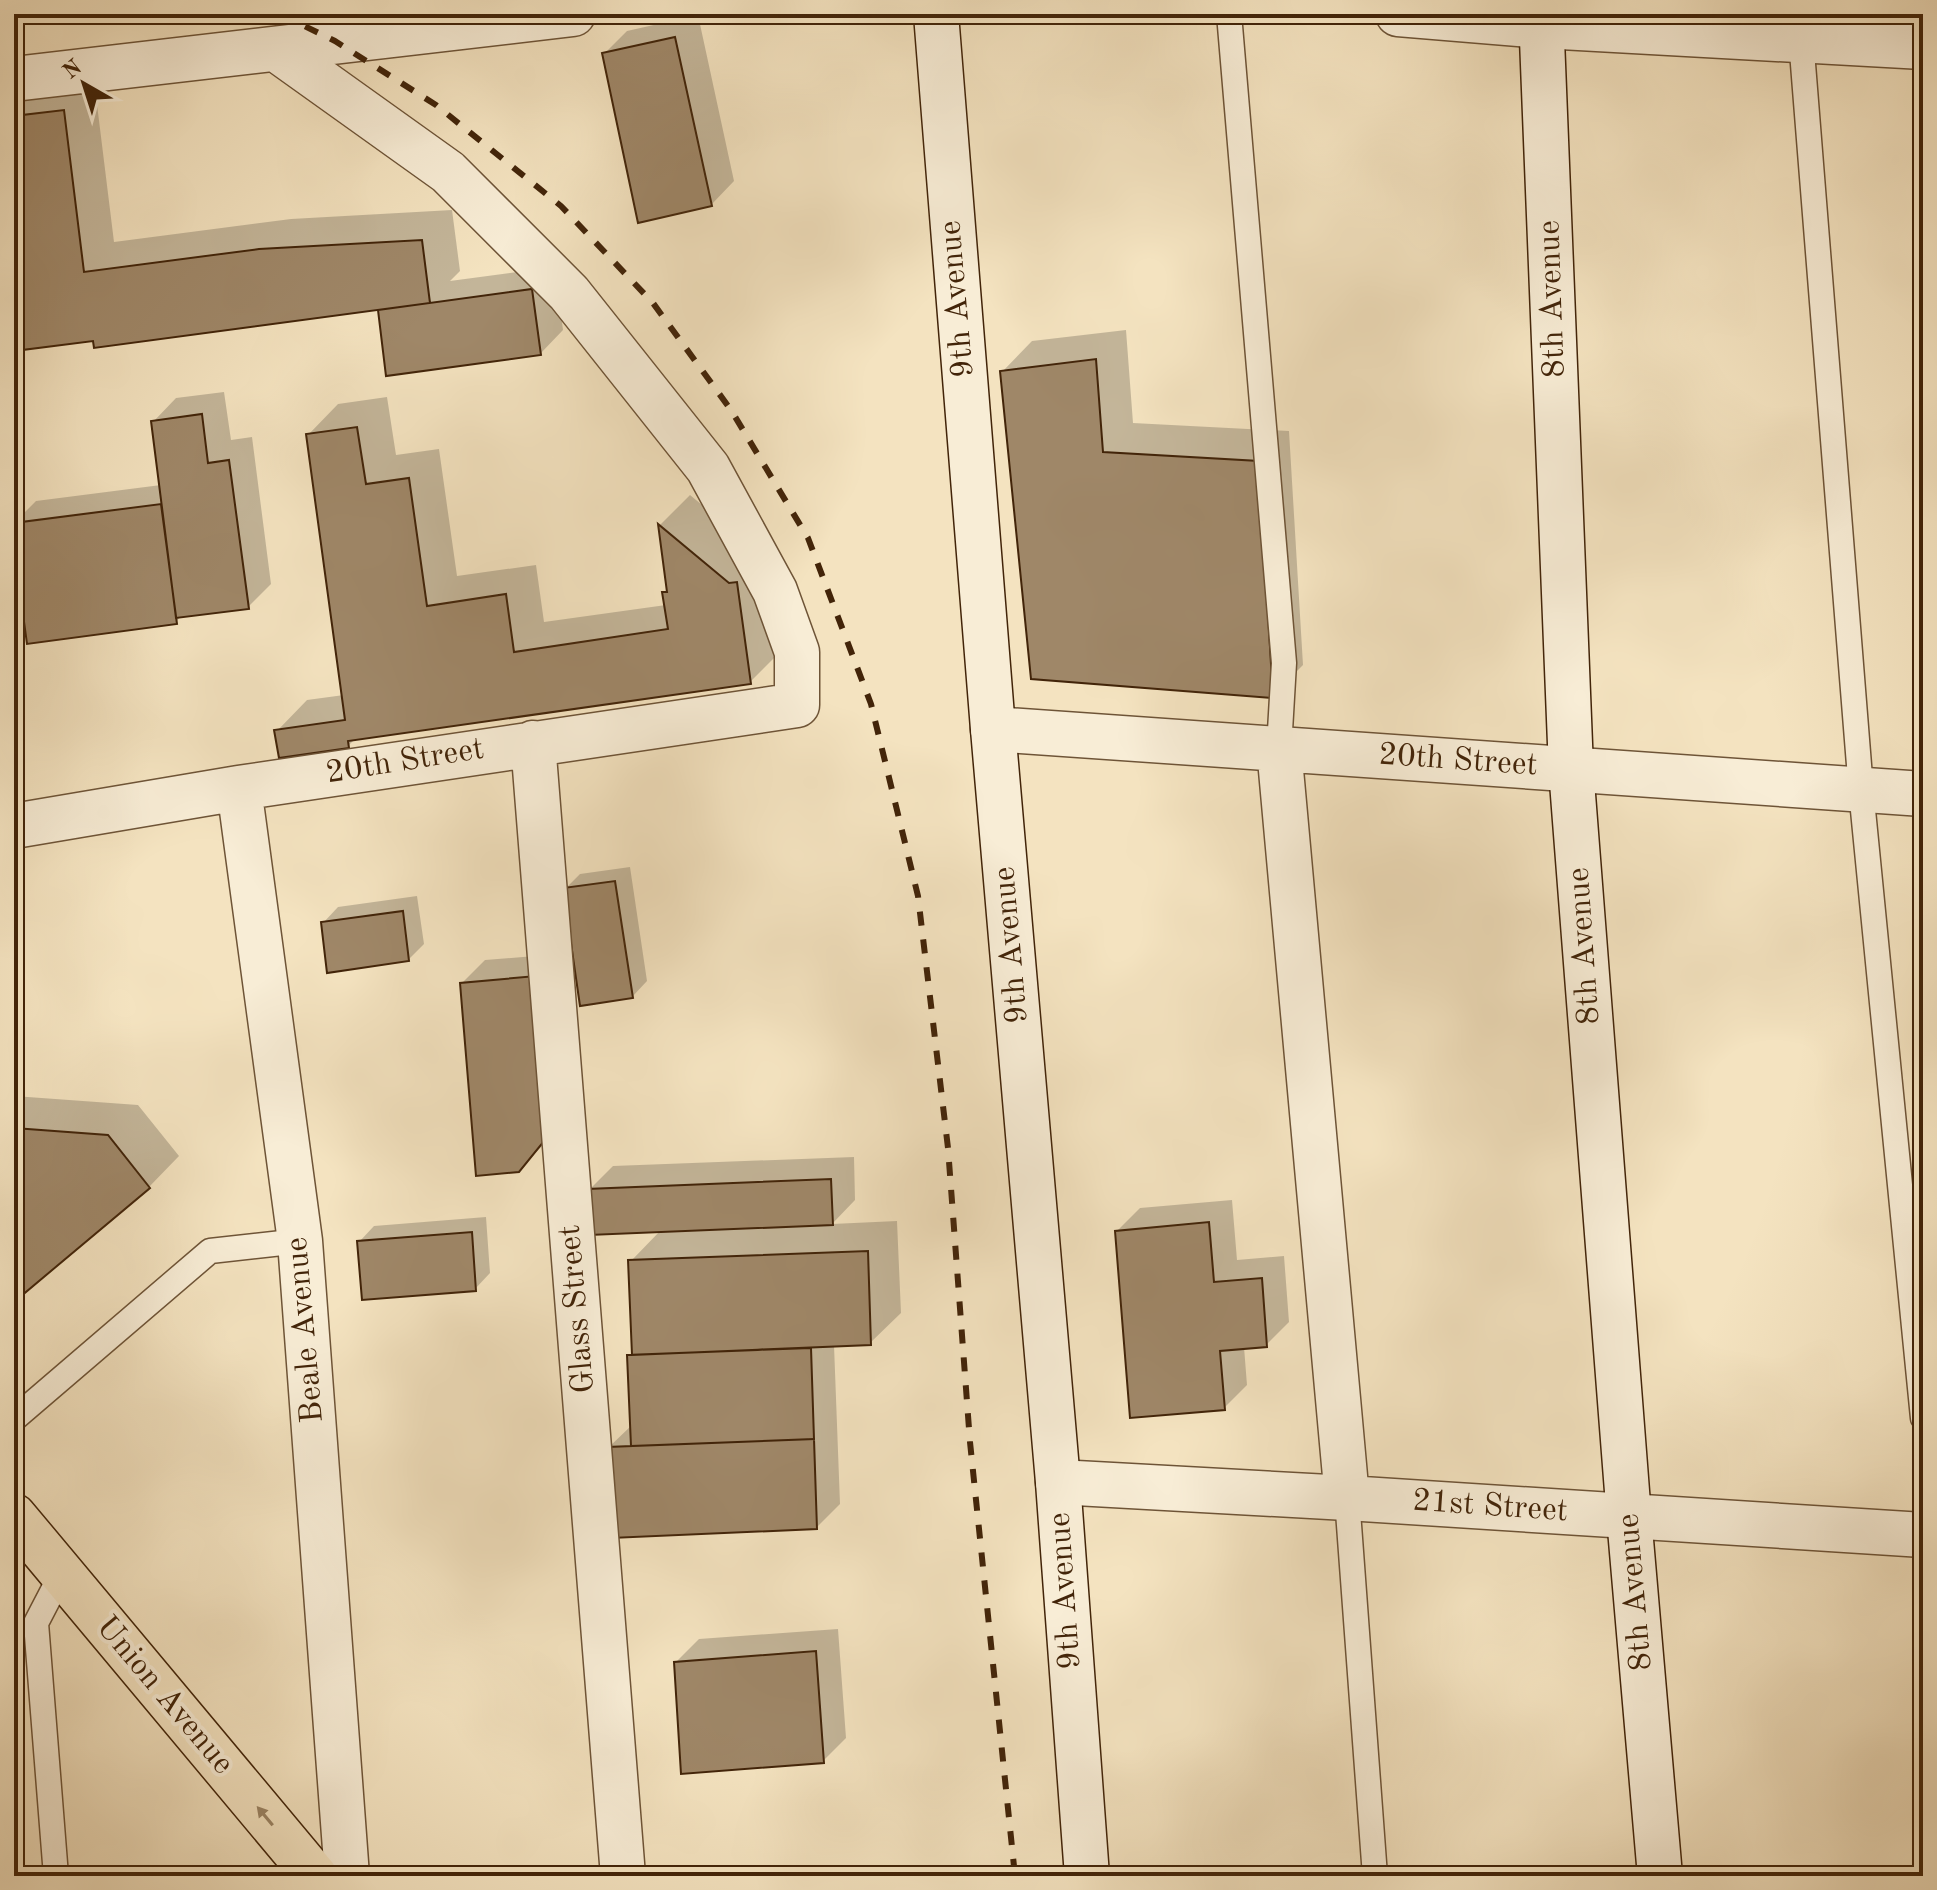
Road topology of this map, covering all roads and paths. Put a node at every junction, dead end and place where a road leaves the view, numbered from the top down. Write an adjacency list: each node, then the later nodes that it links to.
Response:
1 (573, 14): 8 (street)
2 (936, 14): 10 (street, 9th Avenue)
3 (1229, 14): 12 (lane)
4 (1398, 14): 5 (street)
5 (1542, 20): 6 (street); 13 (street, 8th Avenue)
6 (1800, 27): 7 (street); 15 (lane)
7 (1923, 47)
8 (276, 49): 9 (street); 11 (street, 20th Street)
9 (14, 79)
10 (993, 729): 12 (street, 20th Street); 21 (street, 9th Avenue)
11 (533, 743): 14 (street, 20th Street); 30 (street, Glass Street)
12 (1279, 748): 13 (street, 20th Street); 22 (street)
13 (1571, 769): 15 (street, 20th Street); 24 (street, 8th Avenue)
14 (239, 788): 17 (street, 20th Street); 18 (street, Beale Avenue)
15 (1861, 790): 16 (street, 20th Street); 19 (lane)
16 (1923, 794)
17 (14, 826)
18 (300, 1241): 20 (lane); 29 (street, Beale Avenue)
19 (1923, 1418)
20 (14, 1419)
21 (1058, 1482): 22 (street, 21st Street); 31 (street, 9th Avenue)
22 (1347, 1498): 24 (street, 21st Street); 32 (lane)
23 (14, 1516): 26 (main road, Union Avenue)
24 (1629, 1517): 25 (street, 21st Street); 33 (street, 8th Avenue)
25 (1923, 1535)
26 (62, 1573): 27 (lane); 28 (main road, Union Avenue, one-way to 26)
27 (56, 1876)
28 (315, 1876)
29 (347, 1876)
30 (623, 1876)
31 (1087, 1876)
32 (1375, 1876)
33 (1660, 1876)

